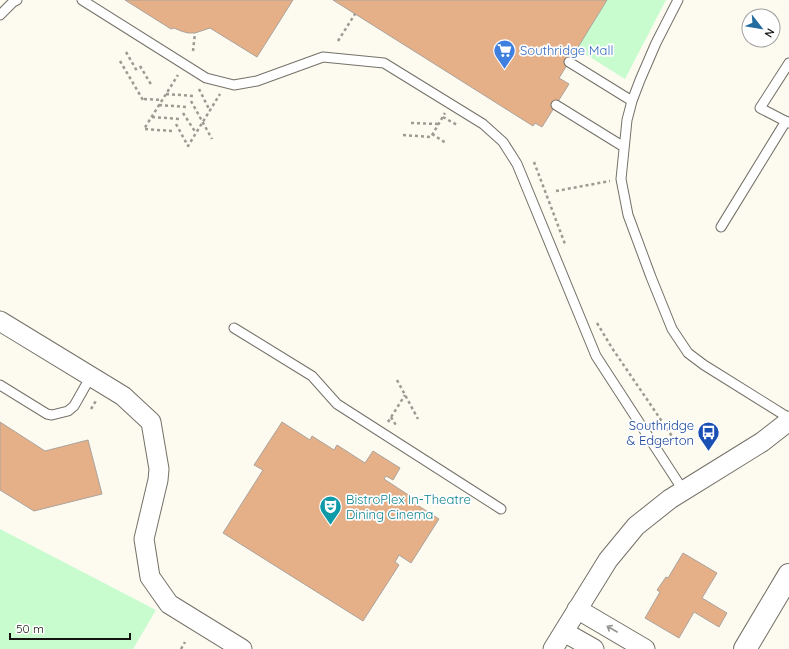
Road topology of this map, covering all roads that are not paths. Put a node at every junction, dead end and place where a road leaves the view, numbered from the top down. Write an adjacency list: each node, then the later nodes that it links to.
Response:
1 (17, 0): 4 (lane)
2 (82, 0): 18 (lane)
3 (678, 0): 7 (lane)
4 (0, 15)
5 (569, 62): 7 (lane)
6 (789, 63): 9 (lane)
7 (632, 100): 10 (lane)
8 (556, 105): 10 (lane)
9 (788, 122): 11 (lane)
10 (624, 147): 16 (lane)
11 (721, 227)
12 (0, 322): 14 (street)
13 (234, 328): 19 (lane)
14 (90, 376): 15 (lane); 23 (street)
15 (0, 385)
16 (789, 418)
17 (789, 421): 18 (street)
18 (683, 490): 21 (street)
19 (501, 509)
20 (789, 575): 27 (street)
21 (577, 609): 22 (street); 26 (street, one-way to 21)
22 (564, 632): 24 (street); 25 (street)
23 (242, 649)
24 (553, 649)
25 (594, 649)
26 (645, 649)
27 (746, 649)

